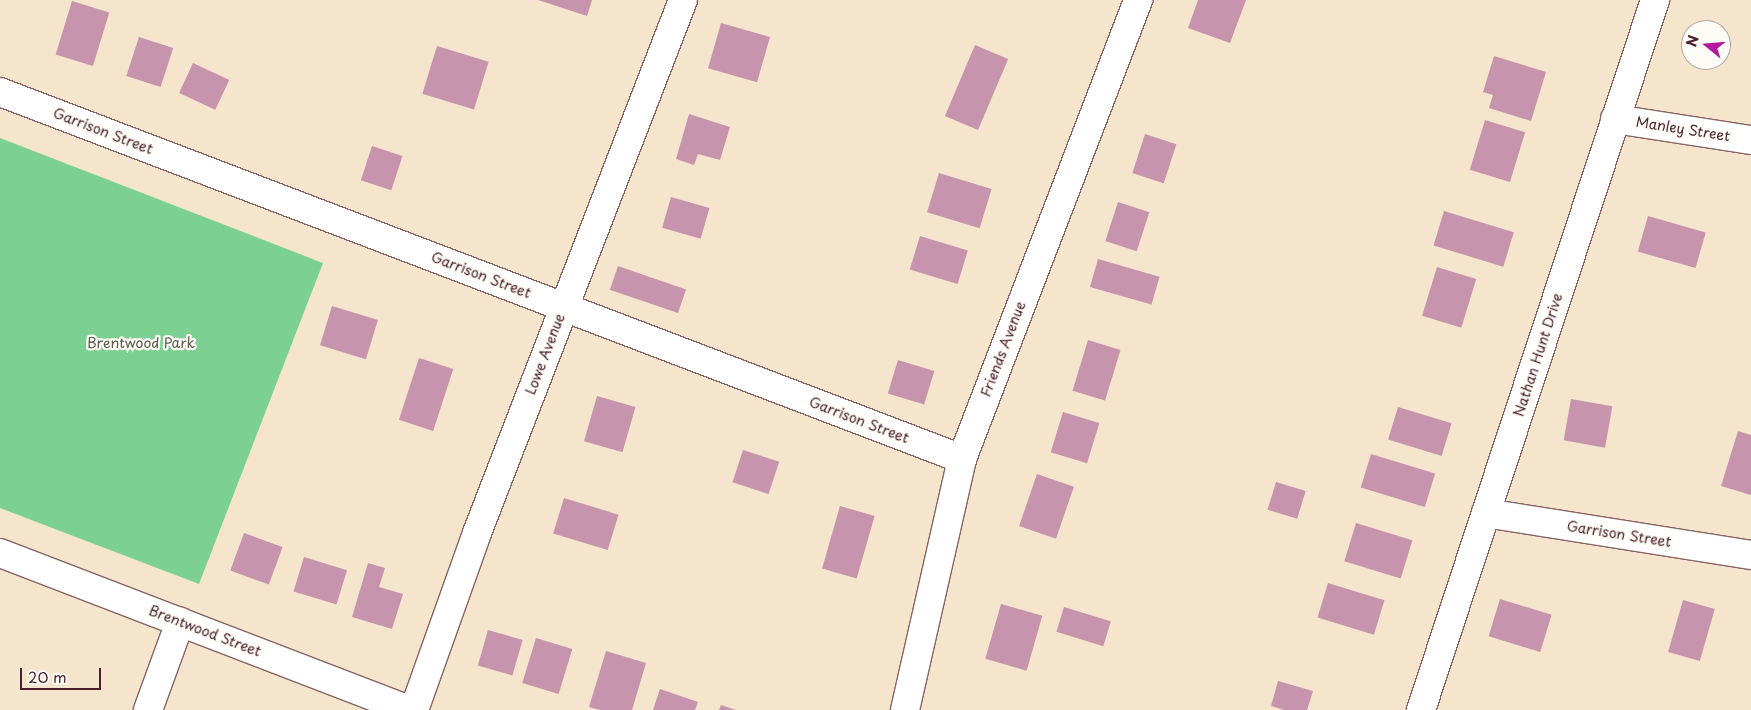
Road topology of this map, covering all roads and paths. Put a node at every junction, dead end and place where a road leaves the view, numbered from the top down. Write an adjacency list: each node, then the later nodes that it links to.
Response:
1 (683, 0): 7 (street, Lowe Avenue)
2 (1138, 0): 8 (street, Friends Avenue)
3 (1655, 0): 5 (street, Nathan Hunt Drive)
4 (0, 92): 7 (street, Garrison Street)
5 (1615, 119): 6 (street, Manley Street); 9 (street, Nathan Hunt Drive)
6 (1751, 140)
7 (563, 306): 8 (street, Garrison Street); 15 (street, Lowe Avenue)
8 (962, 459): 16 (street, Friends Avenue)
9 (1486, 513): 11 (street, Garrison Street); 17 (street, Nathan Hunt Drive)
10 (0, 553): 12 (street, Brentwood Street)
11 (1751, 556)
12 (180, 622): 13 (street); 14 (street, Brentwood Street)
13 (148, 710)
14 (410, 710)
15 (414, 710)
16 (905, 710)
17 (1421, 710)

